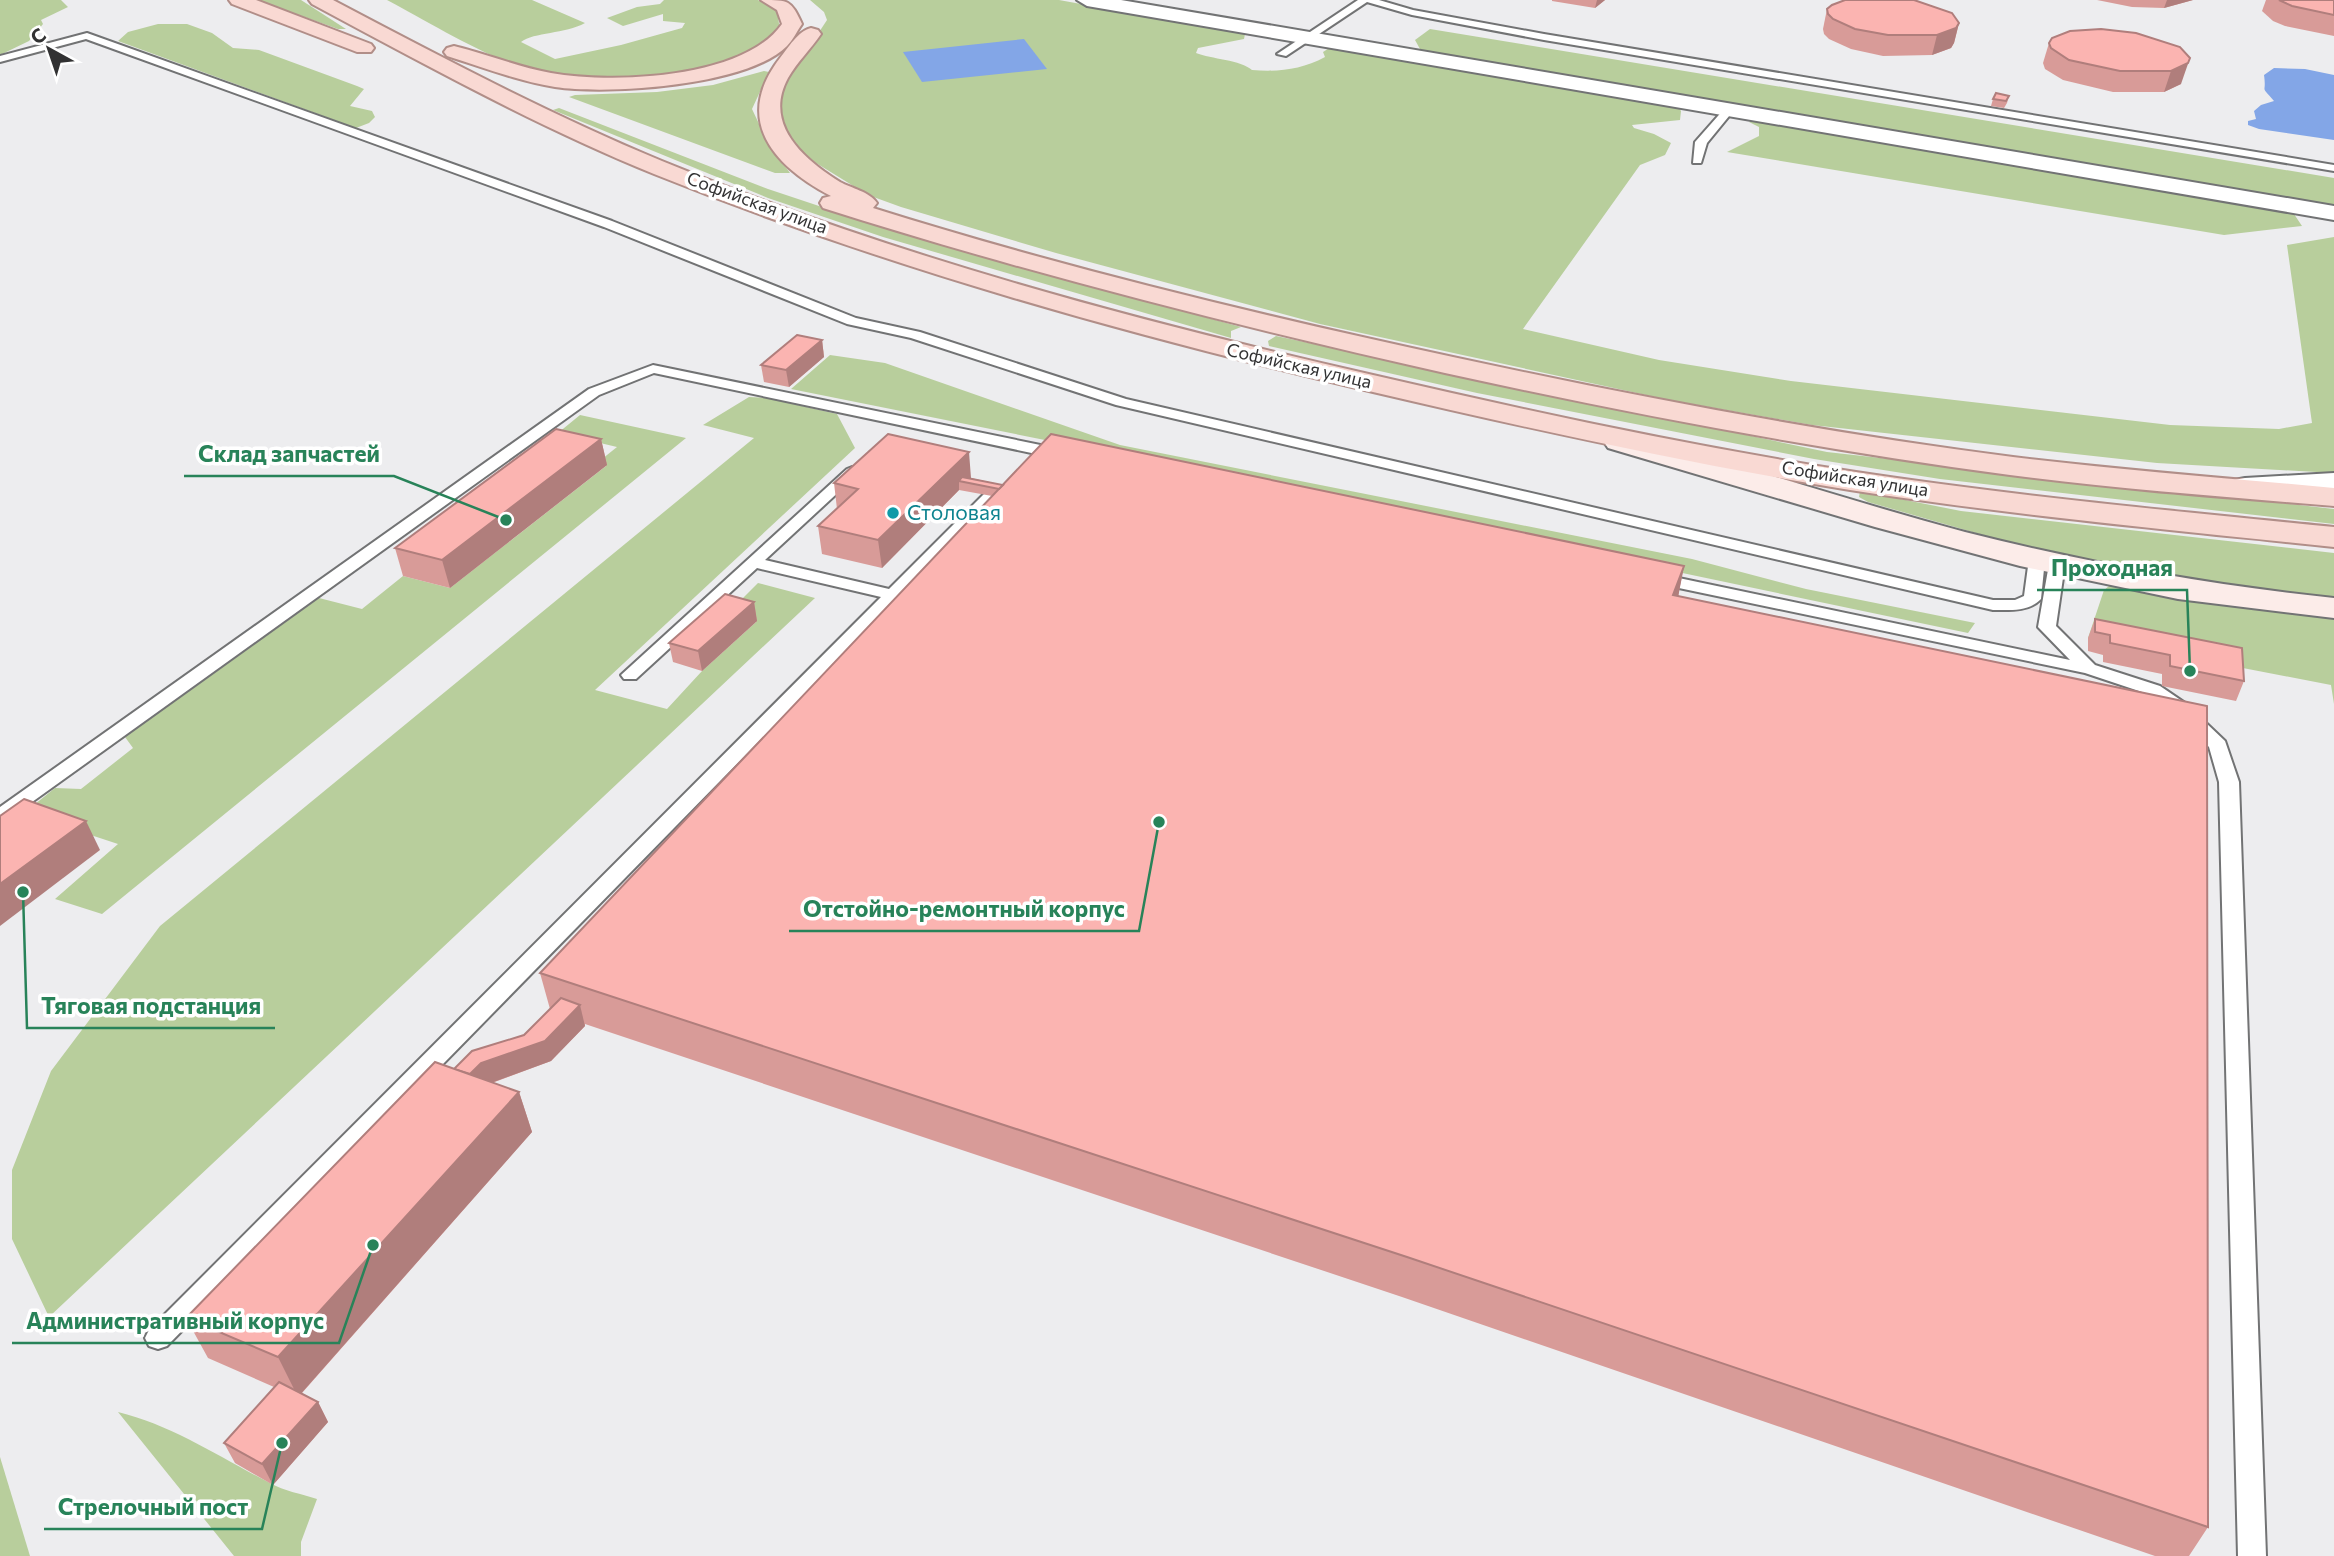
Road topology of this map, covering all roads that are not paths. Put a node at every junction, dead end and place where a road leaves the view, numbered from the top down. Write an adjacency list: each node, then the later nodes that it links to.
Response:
1 (239, 0): 13 (main road)
2 (319, 0): 13 (main road, Софийская улица)
3 (358, 0): 10 (main road)
4 (771, 0): 10 (main road)
5 (799, 0): 20 (main road)
6 (1087, 0): 9 (street)
7 (1364, 0): 9 (lane)
8 (1370, 0): 17 (lane)
9 (1308, 37): 11 (lane); 15 (street)
10 (454, 52): 14 (main road)
11 (1282, 54)
12 (0, 60): 35 (lane)
13 (502, 97): 22 (main road, Софийская улица)
14 (576, 107)
15 (1730, 110): 16 (lane); 19 (street)
16 (1697, 161)
17 (2334, 168)
18 (802, 193): 20 (main road, Софийская улица)
19 (2334, 213)
20 (944, 237): 21 (main road, Софийская улица)
21 (1281, 328): 22 (main road); 31 (main road, Софийская улица)
22 (1248, 356): 24 (main road, Софийская улица)
23 (907, 422): 25 (lane); 26 (lane); 42 (lane)
24 (1574, 429): 34 (main road, Софийская улица); 35 (street)
25 (887, 441)
26 (1038, 449): 27 (lane); 29 (lane)
27 (1079, 458)
28 (866, 460): 36 (lane)
29 (1021, 466)
30 (2334, 482): 31 (street)
31 (2234, 488): 33 (main road, Софийская улица)
32 (997, 491): 38 (lane)
33 (2334, 497)
34 (2334, 537)
35 (2047, 561): 39 (street); 40 (lane)
36 (753, 562): 38 (lane); 41 (lane)
37 (1639, 575): 40 (lane)
38 (894, 595): 43 (lane)
39 (2334, 608)
40 (2089, 669): 44 (lane)
41 (630, 674)
42 (0, 816)
43 (158, 1338)
44 (2252, 1556)

